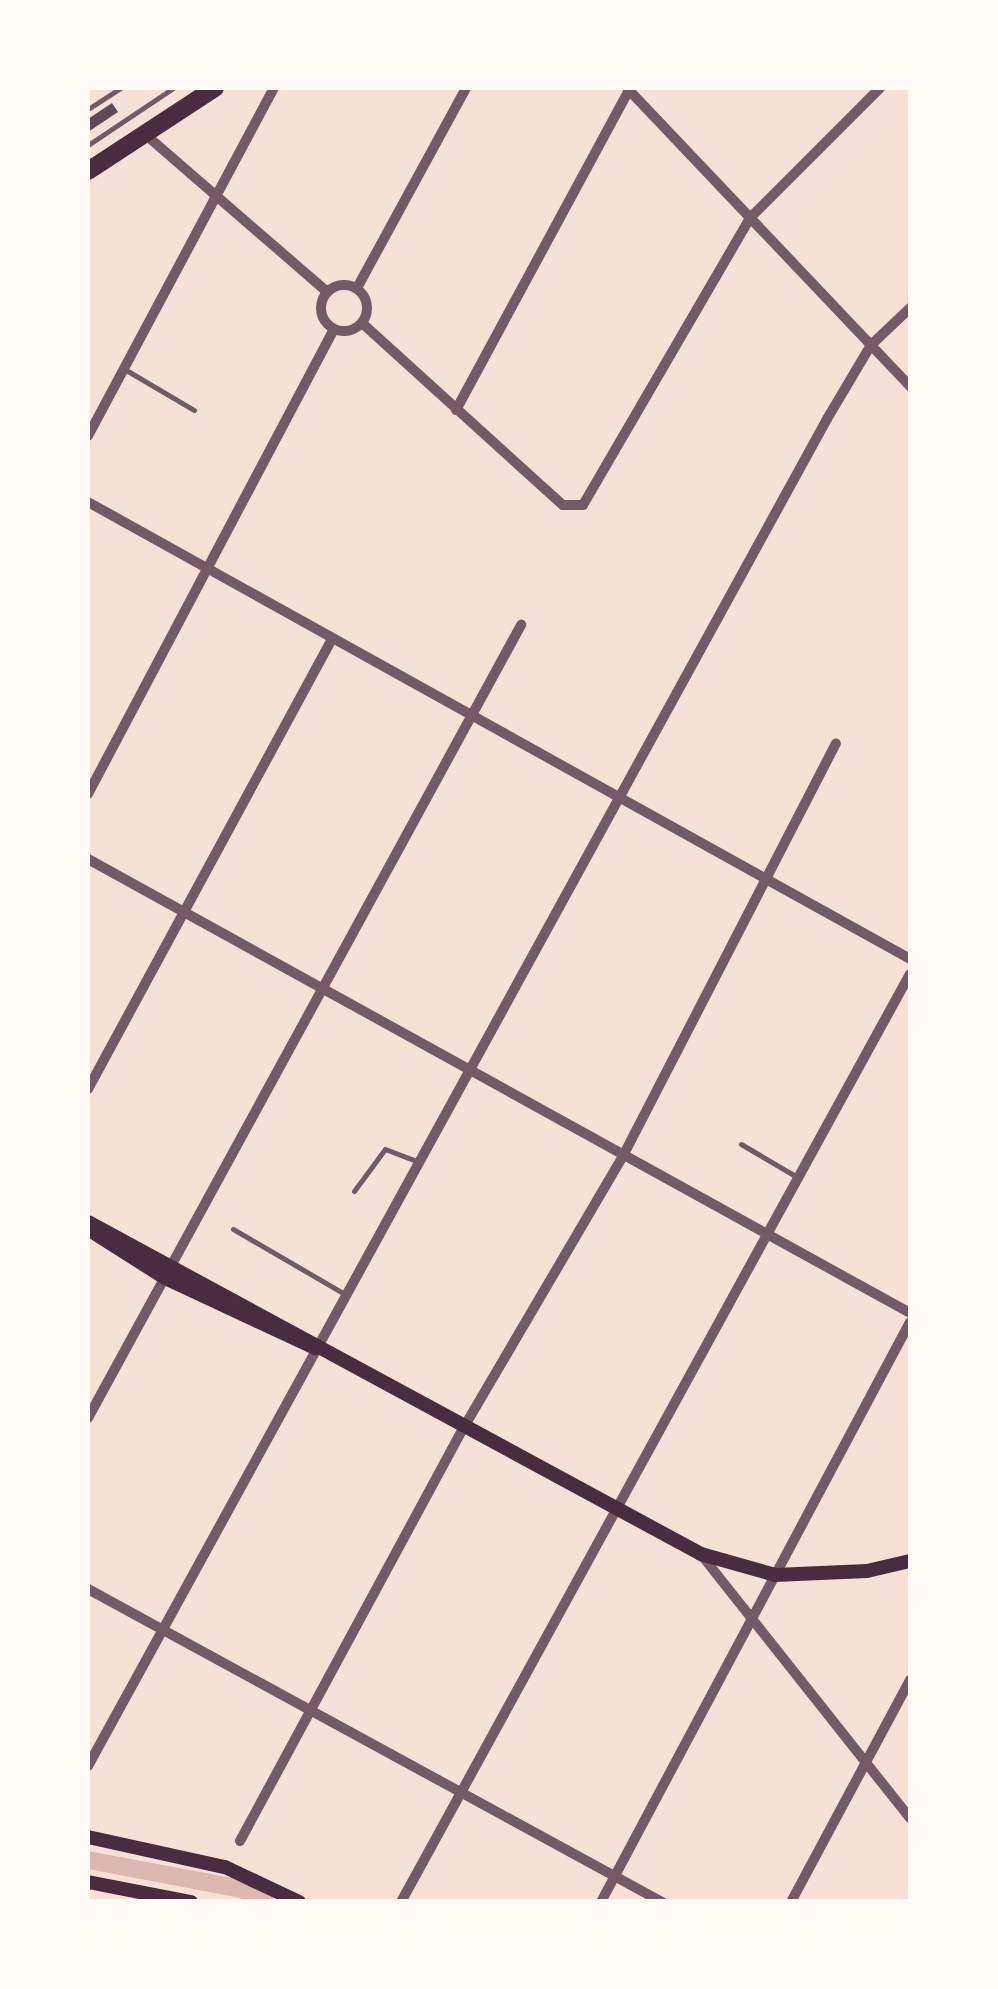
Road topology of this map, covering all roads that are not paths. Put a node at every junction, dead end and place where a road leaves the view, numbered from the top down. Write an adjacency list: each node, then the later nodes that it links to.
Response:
1 (120, 88): 8 (lane)
2 (173, 88): 10 (lane)
3 (214, 88): 9 (highway)
4 (274, 88): 12 (street)
5 (466, 88): 14 (street)
6 (628, 88): 13 (street); 23 (street)
7 (880, 88): 13 (street)
8 (88, 108)
9 (146, 135): 11 (highway); 12 (street)
10 (88, 145)
11 (88, 172)
12 (217, 196): 15 (street); 20 (street)
13 (750, 218): 19 (street); 23 (street)
14 (357, 288): 15 (street); 17 (street)
15 (327, 292): 18 (street)
16 (910, 308): 19 (street)
17 (362, 324): 18 (street); 23 (street)
18 (334, 330): 26 (street)
19 (871, 346): 21 (street); 32 (street)
20 (124, 369): 22 (lane); 24 (street)
21 (910, 386)
22 (194, 410)
23 (456, 410)
24 (88, 436)
25 (88, 502): 26 (street)
26 (210, 571): 28 (street); 31 (street)
27 (520, 626): 29 (street)
28 (332, 639): 29 (street); 35 (street)
29 (469, 716): 32 (street); 38 (street)
30 (836, 744): 34 (street)
31 (88, 794)
32 (619, 795): 34 (street); 39 (street)
33 (88, 859): 35 (street)
34 (771, 878): 36 (street); 42 (street)
35 (186, 914): 38 (street); 40 (street)
36 (910, 959)
37 (910, 974): 44 (street)
38 (320, 987): 39 (street); 49 (street)
39 (468, 1069): 42 (street); 43 (street)
40 (88, 1089)
41 (741, 1144): 44 (lane)
42 (624, 1154): 48 (street); 55 (street)
43 (417, 1161): 45 (lane); 50 (street)
44 (800, 1178): 48 (street)
45 (354, 1191)
46 (88, 1226): 49 (main road)
47 (233, 1229): 50 (lane)
48 (769, 1236): 51 (street); 56 (street)
49 (170, 1271): 53 (main road); 54 (street)
50 (342, 1292): 53 (street)
51 (910, 1314)
52 (910, 1322): 59 (street)
53 (316, 1348): 55 (main road); 62 (street)
54 (88, 1418)
55 (464, 1427): 56 (main road); 64 (street)
56 (616, 1510): 57 (main road); 67 (street)
57 (701, 1554): 59 (main road); 61 (street)
58 (910, 1561): 59 (main road)
59 (775, 1574): 61 (street)
60 (88, 1589): 62 (street)
61 (753, 1614): 65 (street); 71 (street)
62 (158, 1628): 64 (street); 66 (street)
63 (910, 1680): 65 (street)
64 (311, 1710): 67 (street); 70 (street)
65 (867, 1762): 68 (street); 78 (street)
66 (88, 1766)
67 (464, 1794): 71 (street); 75 (street)
68 (910, 1818)
69 (88, 1837): 74 (main road)
70 (240, 1841)
71 (615, 1875): 76 (street); 77 (street)
72 (88, 1882): 73 (main road)
73 (192, 1902)
74 (299, 1902)
75 (401, 1902)
76 (601, 1902)
77 (662, 1902)
78 (791, 1902)

